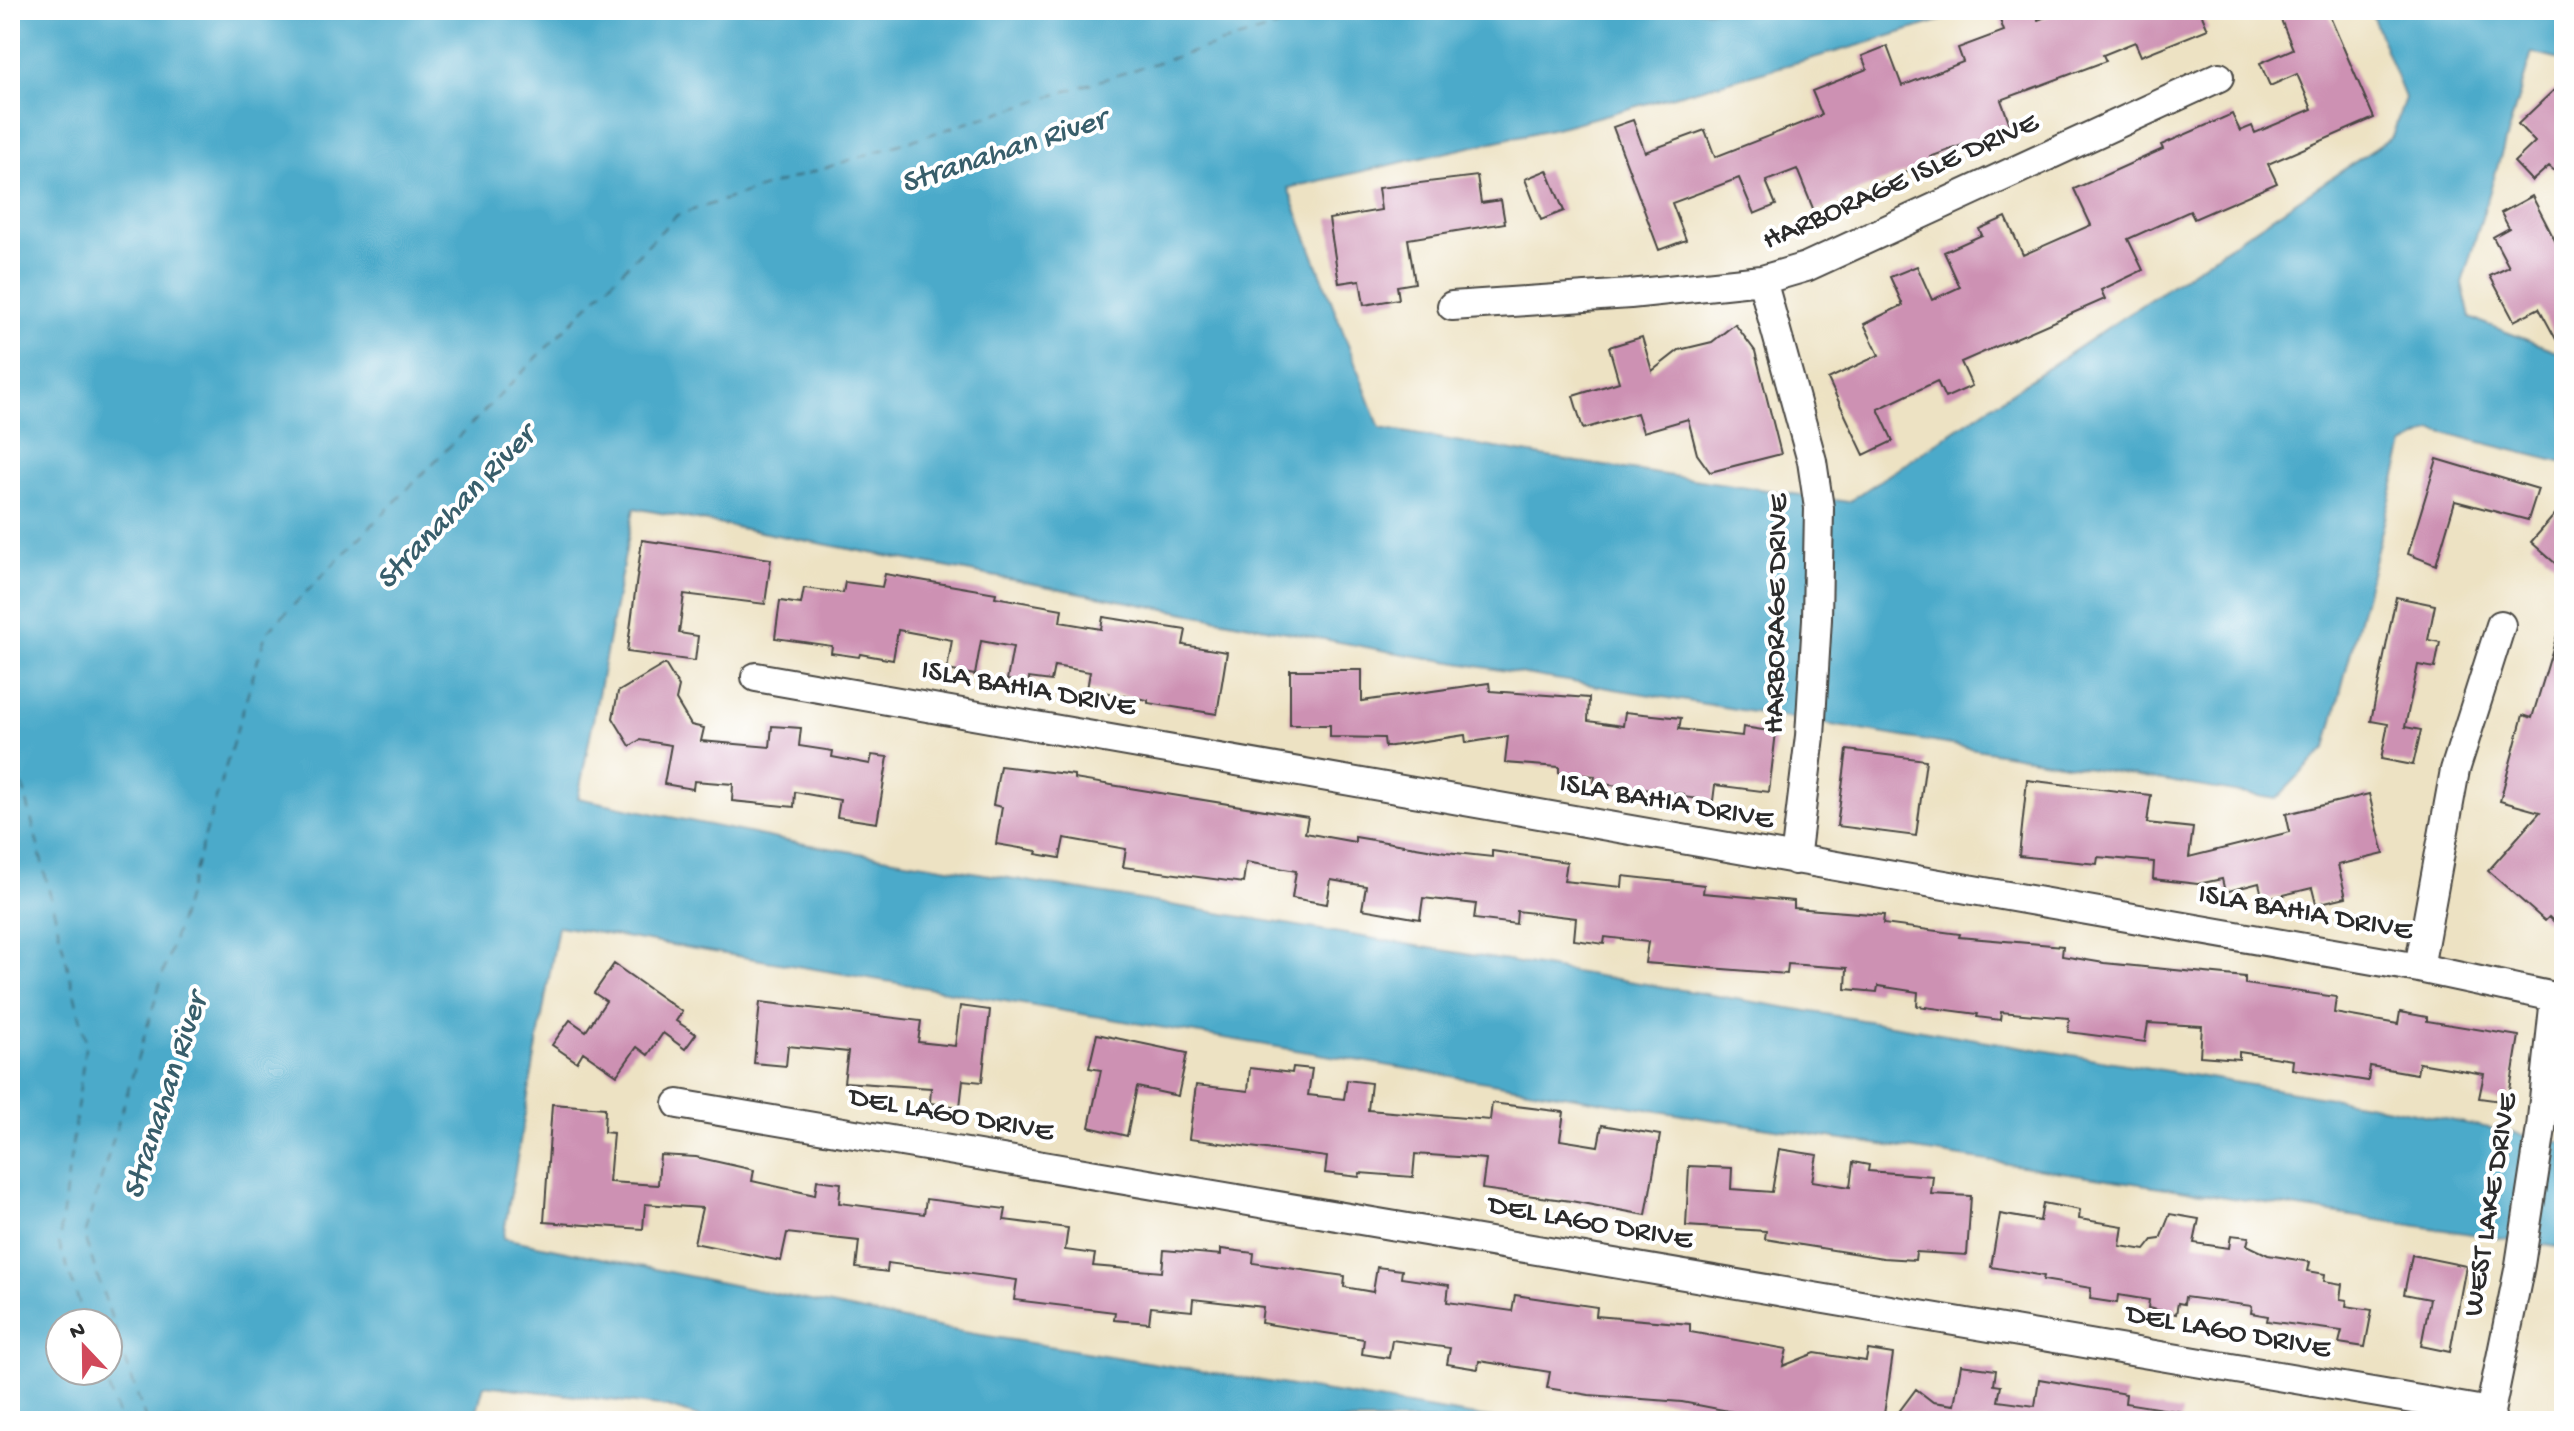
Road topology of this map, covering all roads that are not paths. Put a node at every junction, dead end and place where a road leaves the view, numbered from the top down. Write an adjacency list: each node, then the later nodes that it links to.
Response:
1 (2219, 77): 2 (street, HARBORAGE ISLE DRIVE)
2 (1762, 280): 3 (street, HARBORAGE ISLE DRIVE); 6 (street, HARBORAGE DRIVE)
3 (1452, 306)
4 (2501, 625): 7 (street)
5 (756, 677): 6 (street, ISLA BAHIA DRIVE)
6 (1795, 860): 7 (street, ISLA BAHIA DRIVE)
7 (2419, 968): 8 (street, ISLA BAHIA DRIVE)
8 (2559, 999): 10 (street, WEST LAKE DRIVE)
9 (678, 1104): 10 (street, DEL LAGO DRIVE)
10 (2491, 1416)

